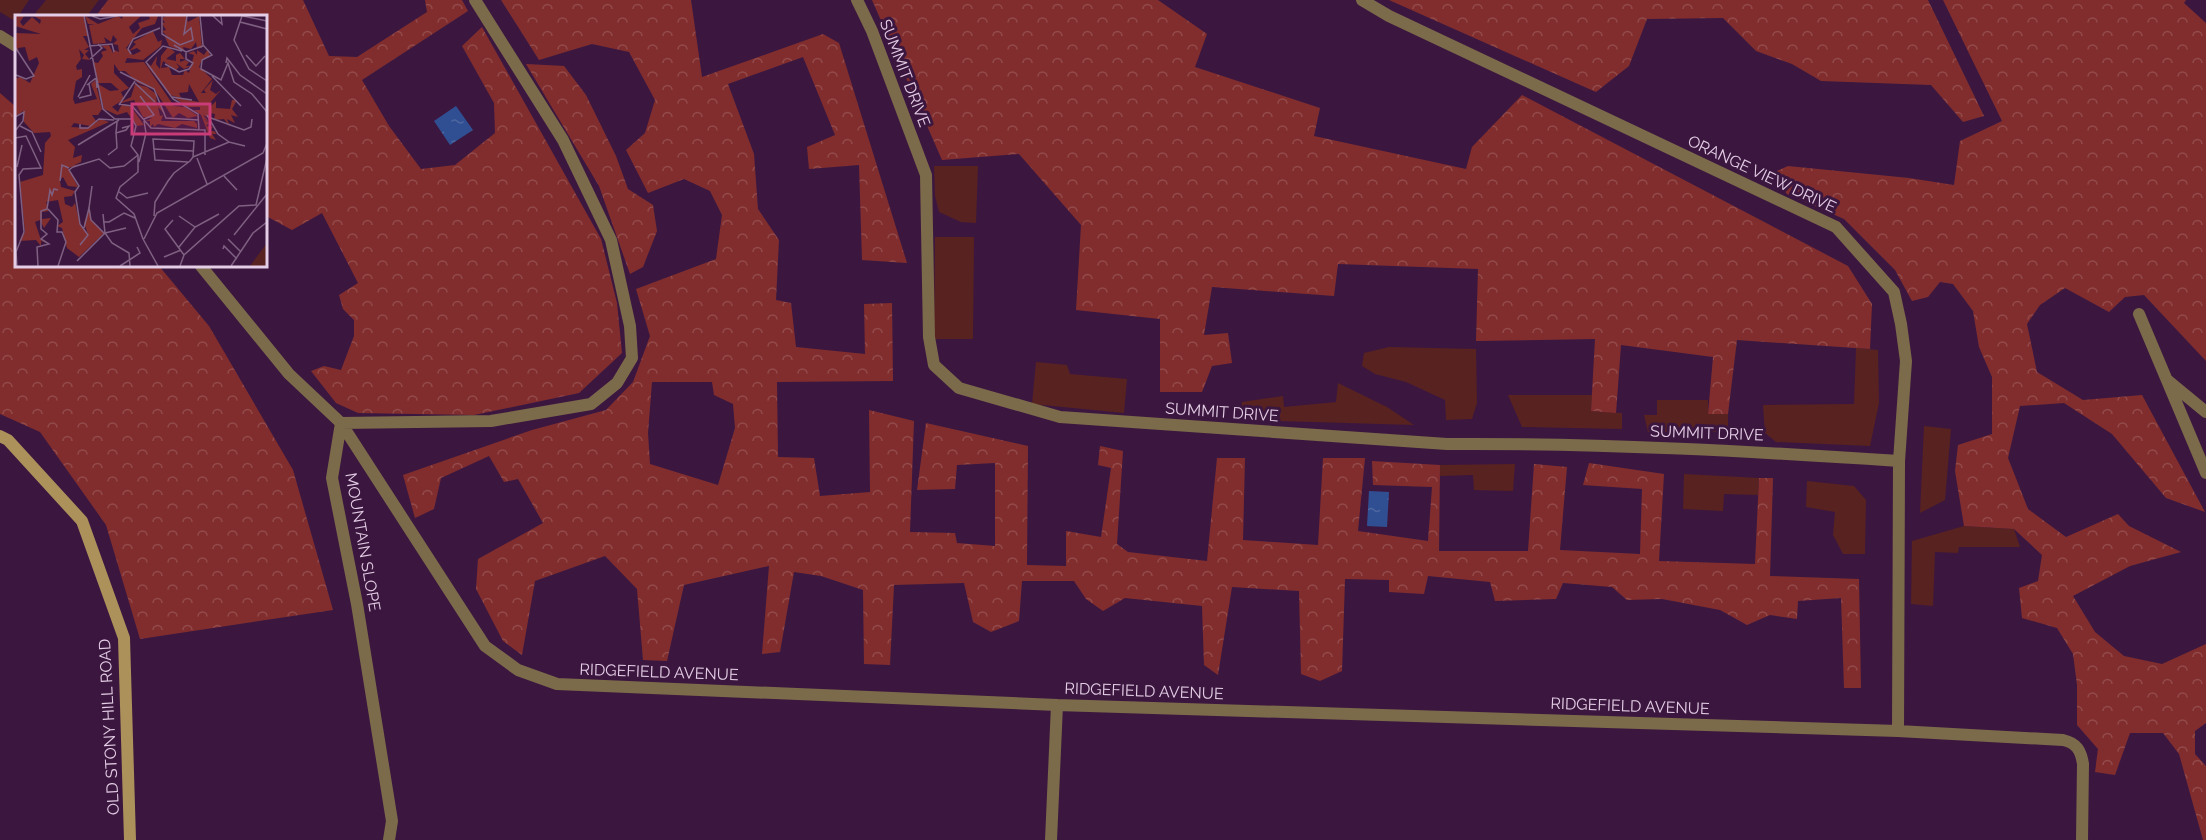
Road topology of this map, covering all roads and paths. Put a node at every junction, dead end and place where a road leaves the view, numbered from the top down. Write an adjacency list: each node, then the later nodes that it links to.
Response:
1 (475, 0): 10 (street)
2 (857, 0): 12 (street, SUMMIT DRIVE)
3 (1362, 0): 12 (street, ORANGE VIEW DRIVE)
4 (0, 36): 5 (street)
5 (15, 45)
6 (202, 267): 10 (street)
7 (2139, 314): 8 (street)
8 (2164, 377): 9 (street); 13 (street)
9 (2206, 412)
10 (341, 423): 14 (street, RIDGEFIELD AVENUE); 17 (street, MOUNTAIN SLOPE)
11 (0, 436): 16 (street, OLD STONY HILL ROAD)
12 (1899, 461): 15 (street, ORANGE VIEW DRIVE)
13 (2206, 473)
14 (1057, 705): 15 (street, RIDGEFIELD AVENUE); 18 (street)
15 (1898, 731): 19 (street, RIDGEFIELD AVENUE)
16 (130, 840)
17 (389, 840)
18 (1051, 840)
19 (2082, 840)

